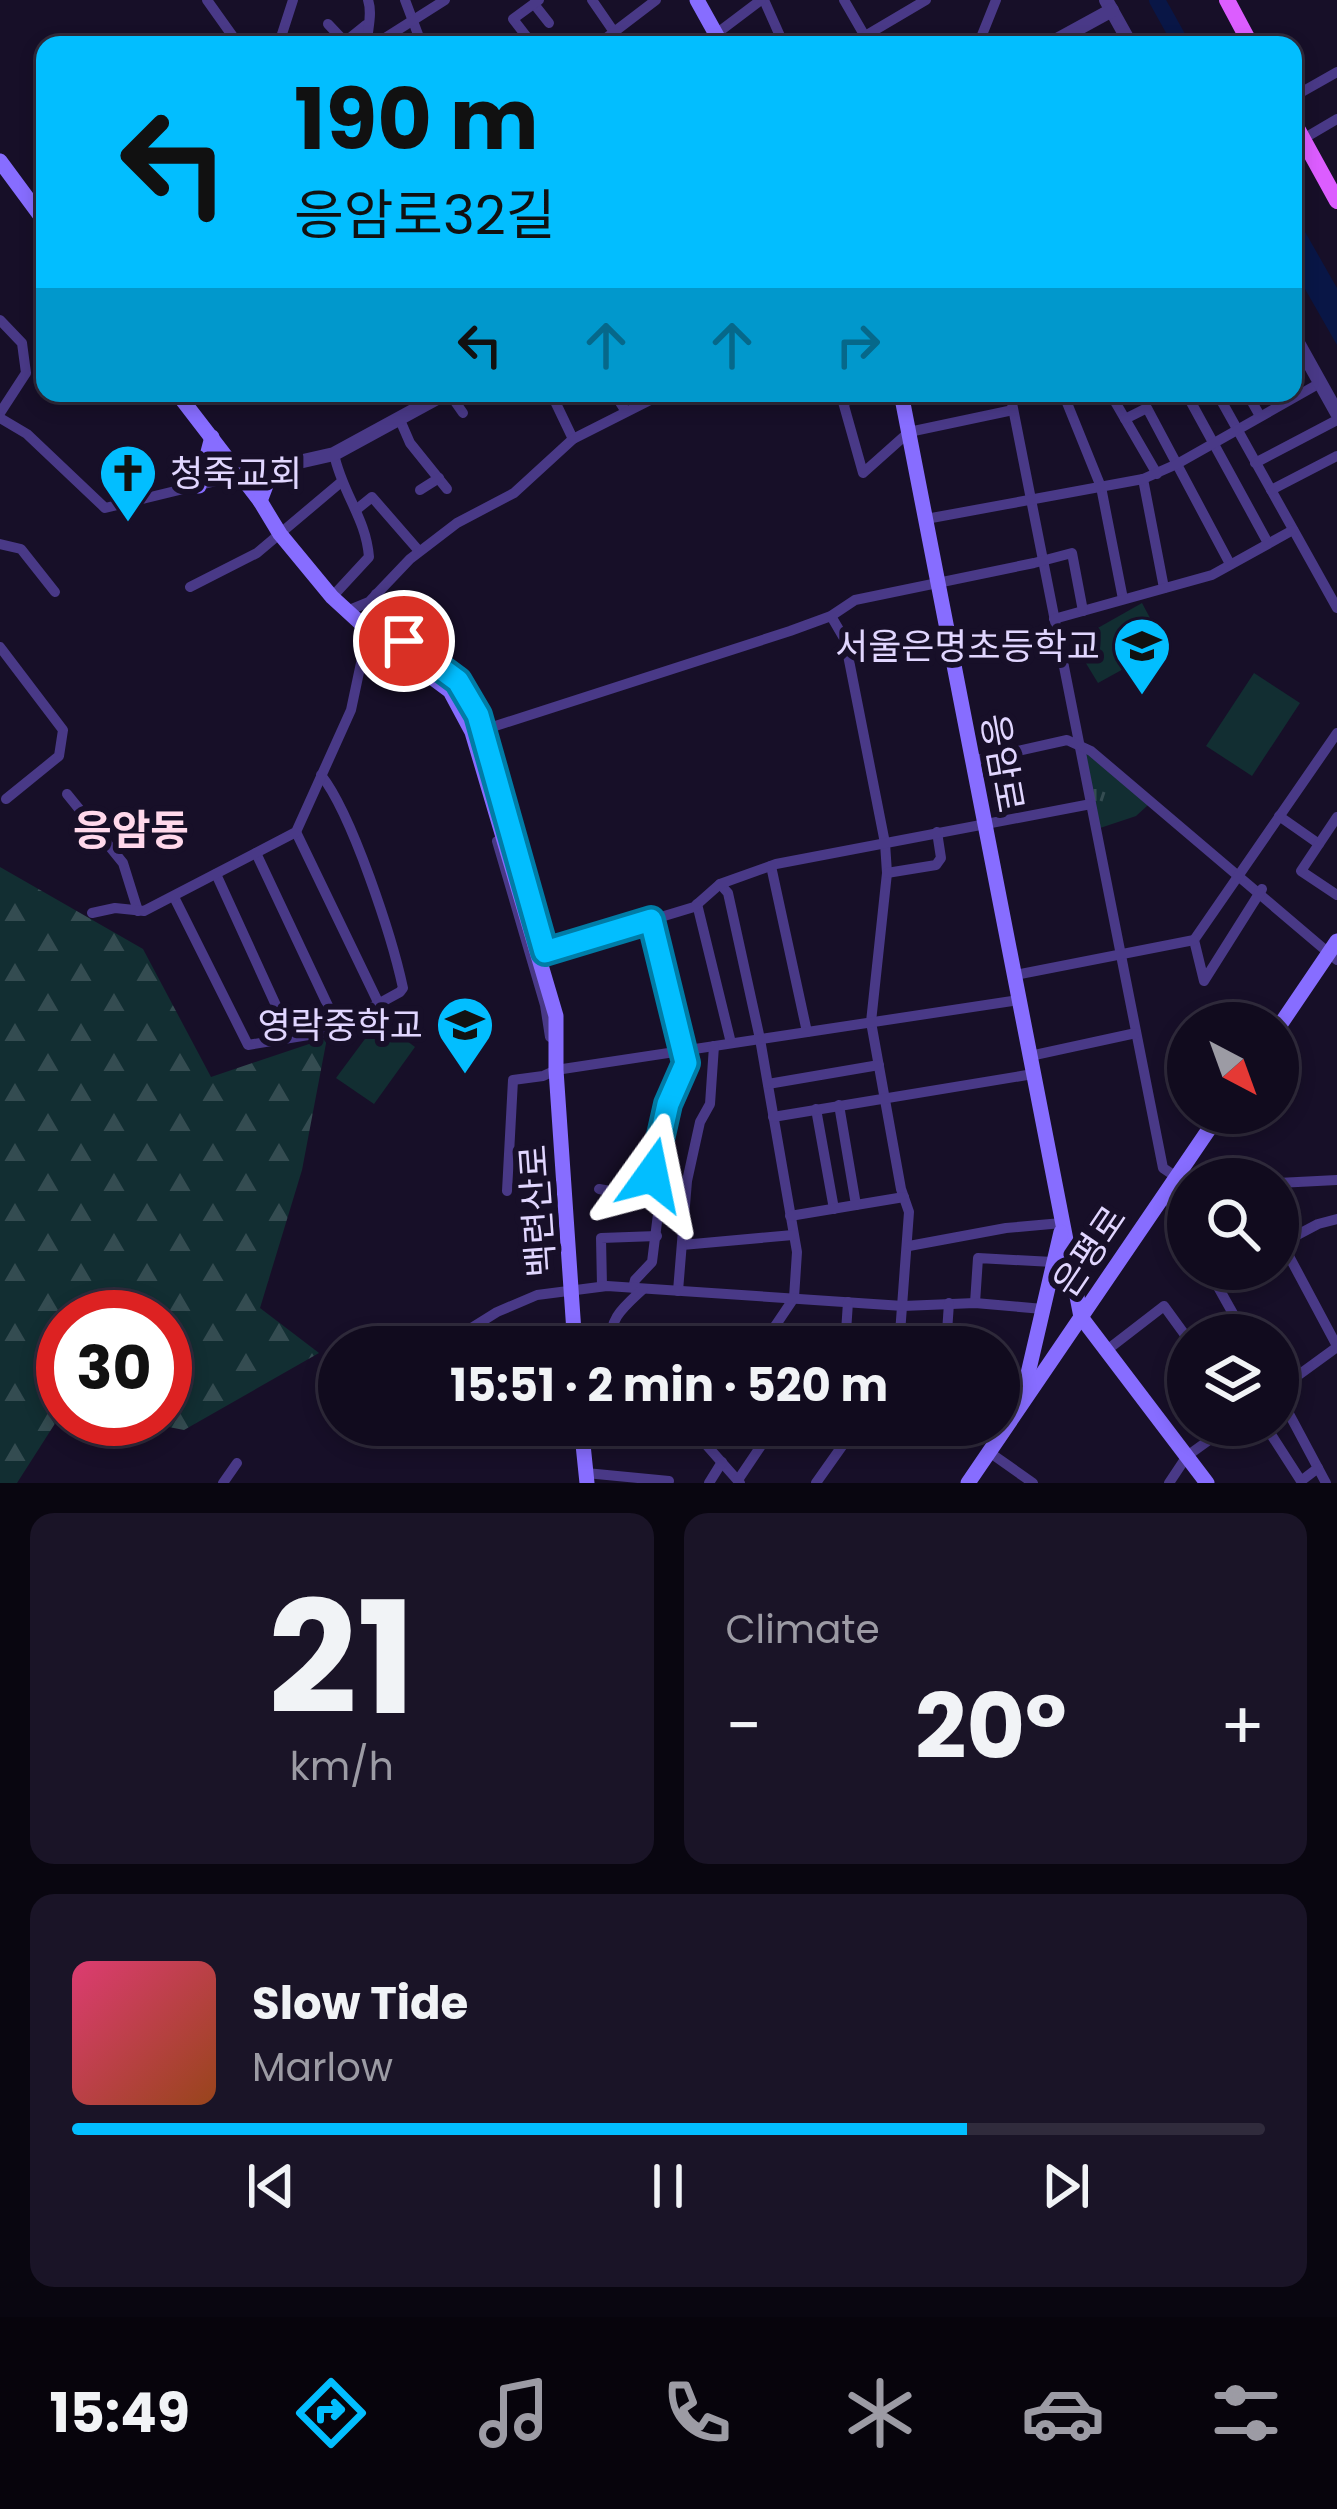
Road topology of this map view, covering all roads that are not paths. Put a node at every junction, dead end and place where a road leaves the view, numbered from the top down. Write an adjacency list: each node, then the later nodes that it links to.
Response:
1 (207, 0): 22 (street)
2 (293, 0): 21 (street)
3 (368, 0): 19 (street)
4 (406, 0): 16 (street)
5 (445, 0): 16 (street)
6 (592, 0): 20 (street)
7 (656, 0): 20 (street)
8 (697, 0): 31 (main road)
9 (762, 0): 32 (street); 33 (street)
10 (844, 0): 34 (street)
11 (926, 0): 35 (street)
12 (996, 0): 36 (street)
13 (1227, 0): 39 (main road)
14 (536, 2): 17 (street); 28 (street)
15 (1109, 5): 37 (street); 38 (street)
16 (413, 20): 26 (street); 27 (street)
17 (549, 23)
18 (328, 24): 23 (street)
19 (366, 26): 24 (street); 25 (street)
20 (615, 33): 29 (street); 30 (street)
21 (282, 34)
22 (233, 36)
23 (339, 36)
24 (353, 36)
25 (368, 36)
26 (385, 36)
27 (419, 36)
28 (527, 36)
29 (610, 36)
30 (617, 36)
31 (716, 36)
32 (722, 36)
33 (780, 36)
34 (865, 36)
35 (875, 36)
36 (982, 36)
37 (1062, 36)
38 (1124, 36)
39 (1246, 36)
40 (1337, 73): 41 (street)
41 (1302, 92)
42 (1337, 119): 43 (street)
43 (1303, 139): 45 (main road)
44 (0, 161): 46 (main road)
45 (1337, 201)
46 (36, 210)
47 (0, 320): 69 (street)
48 (1302, 350): 49 (street)
49 (1320, 382): 50 (street); 71 (street)
50 (1302, 392)
51 (184, 402): 76 (main road, 백련산로)
52 (432, 402): 73 (street)
53 (455, 402): 68 (street)
54 (555, 402): 77 (street)
55 (620, 402): 66 (street)
56 (641, 402): 66 (street)
57 (843, 402): 75 (street)
58 (904, 402): 75 (main road, 응암로)
59 (1012, 402): 67 (street)
60 (1067, 402): 89 (street)
61 (1115, 402): 72 (street)
62 (1191, 402): 78 (street)
63 (1221, 402): 74 (street)
64 (1252, 402): 70 (street)
65 (1285, 402): 70 (street)
66 (625, 410): 77 (street)
67 (1013, 410): 75 (street); 92 (street)
68 (463, 413)
69 (0, 416): 88 (street)
70 (1260, 416): 74 (street)
71 (1337, 417): 81 (street)
72 (1124, 419): 82 (street); 84 (street)
73 (400, 420): 79 (street); 90 (street)
74 (1237, 429): 78 (street); 81 (street)
75 (909, 432): 95 (main road, 응암로)
76 (212, 437): 85 (main road, 백련산로); 88 (main road)
77 (573, 440): 100 (street)
78 (1214, 442): 82 (street); 98 (street)
79 (334, 454): 83 (street); 87 (street)
80 (1337, 456): 91 (street)
81 (1256, 463): 91 (street)
82 (1178, 464): 84 (street); 102 (street)
83 (273, 467): 85 (street); 93 (main road)
84 (1157, 474): 86 (street)
85 (241, 475): 88 (street); 93 (main road, 백련산로)
86 (1142, 479): 89 (street); 105 (street)
87 (340, 483): 94 (street); 97 (street)
88 (199, 486)
89 (1101, 487): 92 (street); 109 (street)
90 (420, 490)
91 (1270, 490): 96 (street)
92 (1031, 500): 95 (street); 101 (street)
93 (260, 501): 97 (main road, 백련산로)
94 (356, 510): 100 (street); 108 (street)
95 (926, 520): 103 (main road, 응암로)
96 (1292, 530): 98 (street); 110 (street)
97 (280, 535): 104 (street); 108 (main road, 백련산로)
98 (1268, 543): 102 (street)
99 (0, 544): 106 (street)
100 (419, 551): 107 (street)
101 (1042, 560): 103 (street); 112 (street); 114 (street)
102 (1230, 564): 105 (street)
103 (938, 581): 113 (street); 121 (main road, 응암로)
104 (190, 587)
105 (1164, 588): 109 (street)
106 (55, 592)
107 (376, 594): 111 (street); 117 (street)
108 (332, 597): 111 (main road, 백련산로)
109 (1123, 599): 112 (street)
110 (1337, 608)
111 (347, 611): 115 (main road, 백련산로)
112 (1083, 611): 114 (street)
113 (831, 616): 118 (street); 132 (street)
114 (1054, 619): 120 (street)
115 (368, 630): 117 (main road, 백련산로); 122 (street)
116 (0, 647): 124 (street)
117 (425, 665): 118 (street, 백련산로); 166 (main road, 백련산로)
118 (483, 730): 149 (street, 백련산로)
119 (1337, 733): 126 (street)
120 (1079, 746): 121 (street); 125 (street); 138 (street)
121 (972, 760): 128 (main road, 응암로)
122 (321, 775): 129 (street); 153 (street)
123 (67, 794): 144 (street)
124 (6, 799)
125 (1091, 804): 128 (street); 150 (street)
126 (1280, 816): 131 (street); 138 (street)
127 (1337, 817): 131 (street)
128 (983, 824): 130 (street); 151 (main road, 응암로)
129 (296, 832): 134 (street); 153 (street)
130 (937, 832): 132 (street); 136 (street)
131 (1322, 840): 133 (street); 141 (street)
132 (885, 843): 135 (street); 136 (street)
133 (1337, 844)
134 (256, 853): 137 (street); 156 (street)
135 (771, 866): 139 (street); 157 (street)
136 (887, 873): 155 (street)
137 (216, 874): 142 (street); 159 (street)
138 (1240, 874): 140 (street); 147 (street)
139 (720, 884): 143 (street); 160 (street)
140 (1261, 891): 147 (street); 148 (street)
141 (1337, 895)
142 (174, 897): 144 (street); 159 (street)
143 (697, 904): 146 (street); 161 (street)
144 (138, 911): 145 (street)
145 (92, 914)
146 (651, 920): 149 (street); 163 (street)
147 (1194, 940): 150 (street)
148 (1334, 951): 154 (main road)
149 (545, 952): 166 (street, 백련산로)
150 (1121, 956): 151 (street); 158 (street)
151 (1015, 976): 152 (main road, 응암로)
152 (1019, 1000): 155 (street); 164 (main road, 응암로)
153 (378, 1002): 156 (street)
154 (1297, 1002)
155 (871, 1022): 157 (street); 165 (street)
156 (338, 1027): 159 (street)
157 (807, 1032): 160 (street)
158 (1136, 1033): 164 (street); 173 (street)
159 (290, 1036)
160 (760, 1039): 161 (street); 168 (street)
161 (731, 1043): 162 (street)
162 (714, 1046): 163 (street); 185 (street)
163 (685, 1050): 166 (street); 181 (street)
164 (1030, 1056): 167 (main road, 응암로)
165 (879, 1065): 168 (street); 169 (street)
166 (556, 1070): 177 (street); 195 (main road, 백련산로)
167 (1033, 1074): 169 (street); 188 (main road, 응암로)
168 (768, 1084): 172 (street)
169 (885, 1097): 170 (street); 179 (street)
170 (839, 1106): 171 (street); 182 (street)
171 (816, 1109): 172 (street); 183 (street)
172 (773, 1117): 186 (street)
173 (1167, 1171)
174 (1337, 1180): 175 (street)
175 (1299, 1182)
176 (599, 1189): 181 (street)
177 (507, 1191)
178 (1165, 1194): 180 (street); 205 (main road, 은평로)
179 (904, 1197): 182 (street); 192 (street)
180 (1167, 1197)
181 (650, 1198): 184 (street)
182 (856, 1205): 183 (street)
183 (834, 1209): 186 (street)
184 (659, 1211): 185 (street); 190 (street)
185 (685, 1214): 191 (street)
186 (790, 1216): 189 (street)
187 (1337, 1219): 213 (street)
188 (1062, 1223): 192 (street); 193 (main road); 205 (main road, 응암로)
189 (794, 1234): 191 (street); 198 (street)
190 (657, 1236): 194 (street); 196 (street)
191 (682, 1246): 197 (street)
192 (909, 1246): 202 (street)
193 (1053, 1262): 201 (street); 203 (main road)
194 (602, 1286): 195 (street); 196 (street)
195 (573, 1288): 206 (street); 207 (main road, 백련산로)
196 (638, 1288): 197 (street); 208 (street)
197 (678, 1291): 198 (street)
198 (794, 1298): 199 (street); 209 (street)
199 (848, 1302): 202 (street); 210 (street)
200 (950, 1303): 201 (street); 202 (street); 212 (street)
201 (976, 1304): 203 (street)
202 (903, 1306): 211 (street)
203 (1042, 1309): 216 (main road)
204 (1170, 1314): 214 (street)
205 (1081, 1316): 214 (main road, 응암로); 217 (main road, 은평로)
206 (475, 1326)
207 (574, 1326)
208 (611, 1326)
209 (775, 1326)
210 (846, 1326)
211 (901, 1326)
212 (948, 1326)
213 (1337, 1346): 215 (street)
214 (1107, 1350): 227 (main road, 응암로)
215 (1299, 1375)
216 (1020, 1403)
217 (1020, 1406)
218 (1299, 1431): 230 (street)
219 (583, 1446): 231 (main road)
220 (708, 1446): 228 (street)
221 (762, 1446): 234 (street)
222 (843, 1446): 235 (street)
223 (993, 1446): 226 (main road, 은평로)
224 (1201, 1446): 227 (street)
225 (1278, 1446): 230 (street)
226 (989, 1452): 238 (main road, 은평로); 239 (street)
227 (1187, 1456): 240 (street); 241 (main road, 응암로)
228 (722, 1462): 234 (street); 237 (street)
229 (238, 1463): 236 (street)
230 (1318, 1468): 242 (street)
231 (587, 1478): 232 (street)
232 (636, 1480): 233 (street)
233 (669, 1481)
234 (739, 1482)
235 (820, 1482)
236 (224, 1483)
237 (709, 1483)
238 (968, 1483)
239 (1033, 1483)
240 (1169, 1483)
241 (1207, 1483)
242 (1326, 1483)

